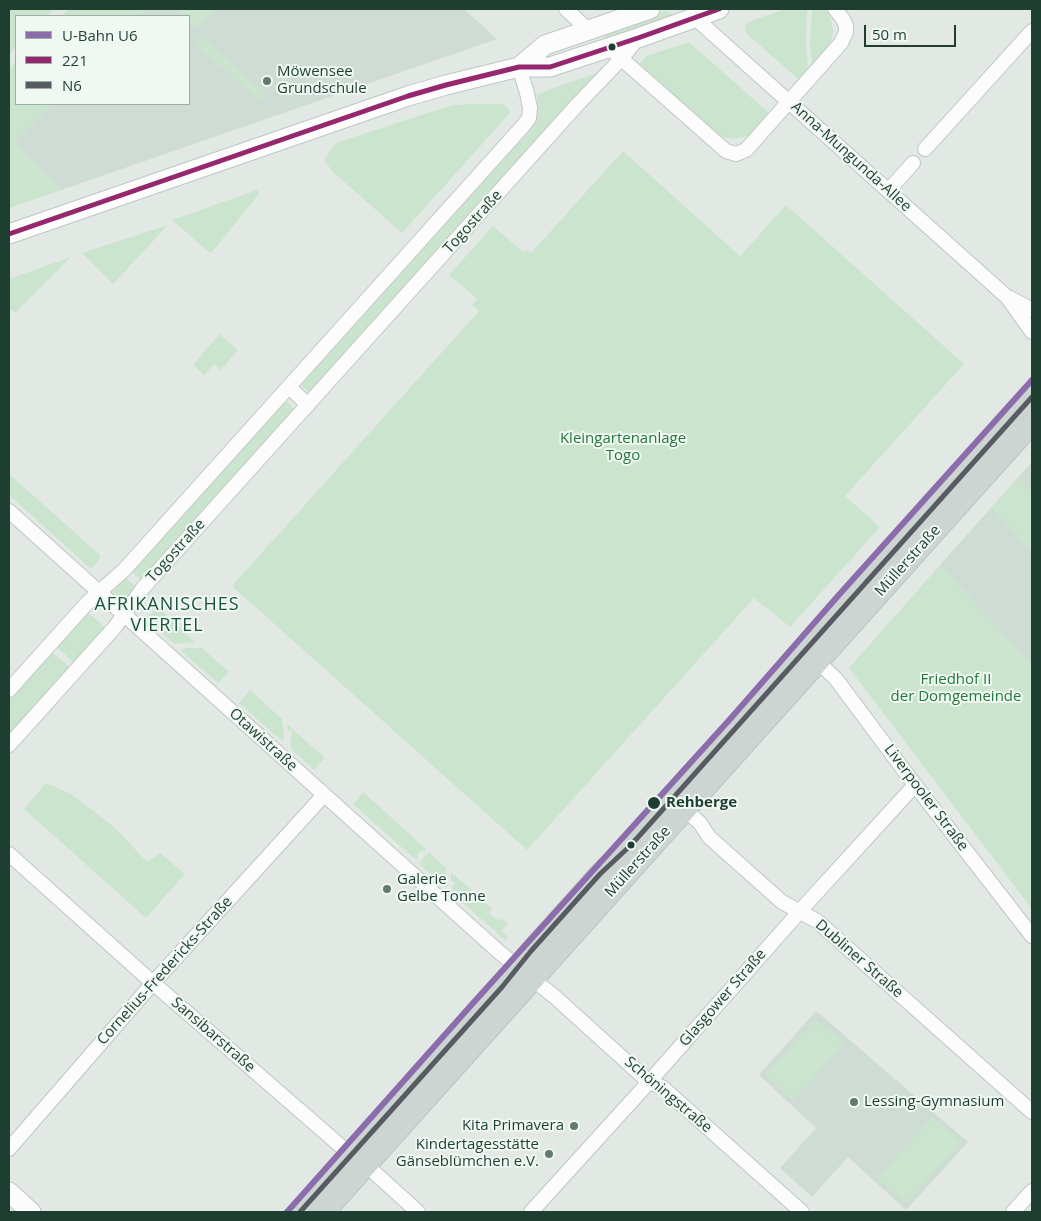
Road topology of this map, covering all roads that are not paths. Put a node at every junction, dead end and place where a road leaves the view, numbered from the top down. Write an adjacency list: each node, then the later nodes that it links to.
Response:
1 (566, 9): 6 (street)
2 (650, 9): 6 (street)
3 (719, 9): 5 (street)
4 (834, 9): 10 (street)
5 (690, 13): 8 (street); 10 (street, Anna-Mungunda-Allee)
6 (588, 30): 8 (street); 9 (street)
7 (1032, 31): 11 (street)
8 (615, 53): 9 (street); 10 (street); 20 (street, Togostraße)
9 (519, 67): 14 (street); 18 (street, Togostraße)
10 (790, 102): 13 (street, Anna-Mungunda-Allee)
11 (926, 149)
12 (913, 163): 13 (street)
13 (888, 190): 15 (street, Anna-Mungunda-Allee)
14 (9, 234)
15 (1007, 297): 16 (street, Anna-Mungunda-Allee); 17 (street, Anna-Mungunda-Allee)
16 (1032, 310)
17 (1032, 332)
18 (289, 387): 20 (street); 23 (street, Togostraße)
19 (1032, 397): 34 (main road, Müllerstraße)
20 (308, 406): 24 (street, Togostraße)
21 (1032, 423): 25 (main road, Müllerstraße)
22 (9, 511): 23 (street, Otawistraße)
23 (99, 592): 24 (street, Otawistraße); 26 (street, Togostraße)
24 (124, 615): 27 (street, Togostraße); 29 (street, Otawistraße)
25 (818, 662): 28 (street, Liverpooler Straße); 30 (main road, Müllerstraße)
26 (9, 690)
27 (9, 745)
28 (916, 785): 32 (street, Glasgower Straße); 33 (street, Liverpooler Straße)
29 (324, 795): 34 (street, Otawistraße); 35 (street, Cornelius-Fredericks-Straße)
30 (685, 810): 32 (street, Dubliner Straße); 34 (main road, Müllerstraße)
31 (9, 854): 35 (street, Sansibarstraße)
32 (800, 912): 36 (street, Glasgower Straße); 37 (street, Dubliner Straße)
33 (1032, 936)
34 (526, 973): 36 (street, Schöningstraße); 39 (main road, Müllerstraße)
35 (153, 983): 38 (street, Cornelius-Fredericks-Straße); 39 (street, Sansibarstraße)
36 (649, 1082): 46 (street, Glasgower Straße); 47 (street, Schöningstraße)
37 (1032, 1112)
38 (9, 1149)
39 (359, 1160): 43 (main road, Müllerstraße); 44 (main road, Müllerstraße); 45 (street, Sansibarstraße)
40 (1032, 1191): 48 (street)
41 (9, 1192): 42 (street)
42 (31, 1212)
43 (300, 1212)
44 (324, 1212)
45 (418, 1212)
46 (532, 1212)
47 (802, 1212)
48 (1013, 1212)

